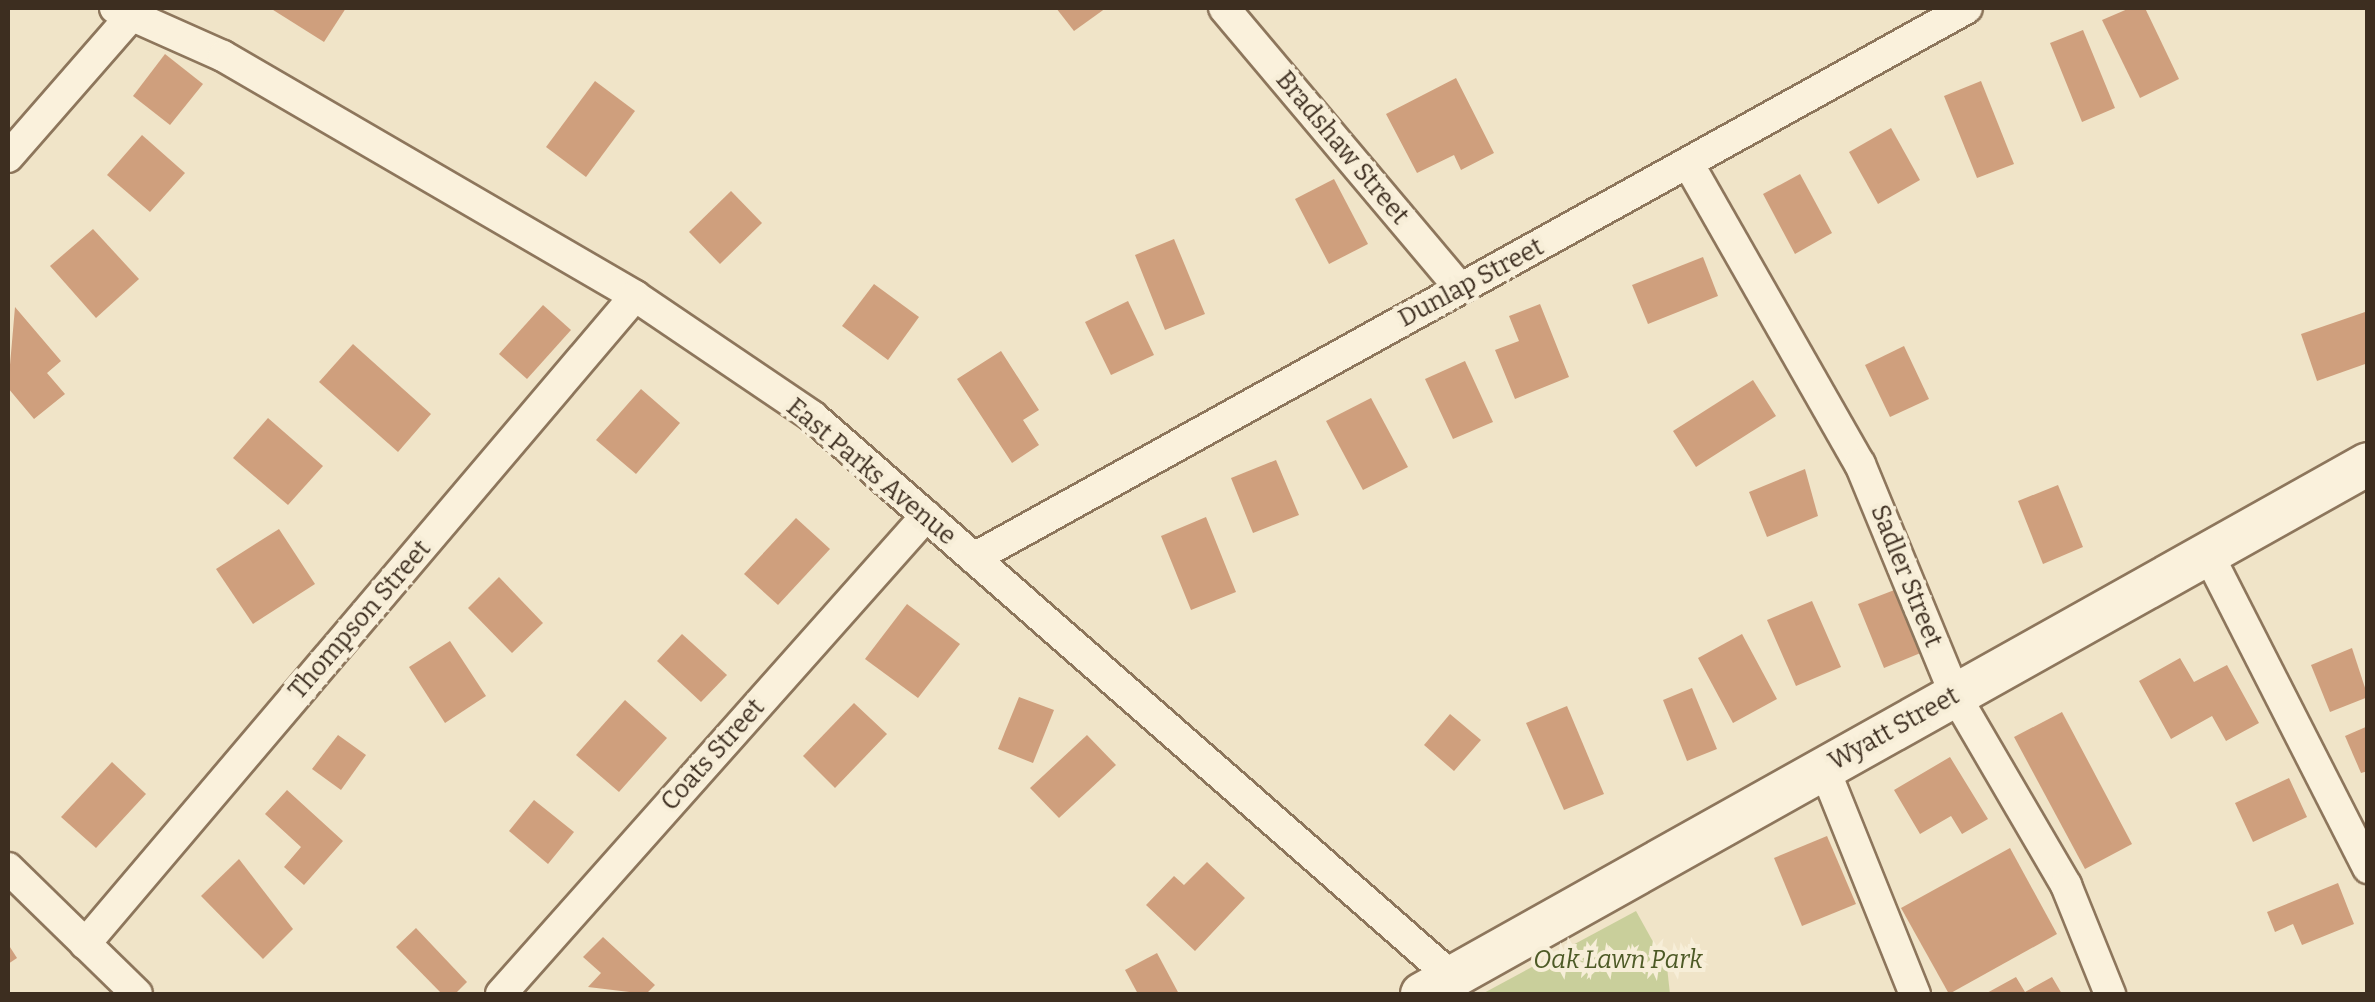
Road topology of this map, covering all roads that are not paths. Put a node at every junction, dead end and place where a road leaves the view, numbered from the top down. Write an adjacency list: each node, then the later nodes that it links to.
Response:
1 (1224, 8): 6 (street, Bradshaw Street)
2 (1967, 8): 5 (street, Dunlap Street)
3 (128, 10): 4 (street); 7 (street, East Parks Avenue)
4 (8, 158)
5 (1688, 163): 6 (street, Dunlap Street); 12 (street, Sadler Street)
6 (1460, 288): 11 (street, Dunlap Street)
7 (635, 296): 9 (street, East Parks Avenue); 16 (street, Thompson Street)
8 (2368, 464): 10 (street, Wyatt Street)
9 (926, 516): 11 (street, East Parks Avenue); 19 (street, Coats Street)
10 (2208, 552): 12 (street, Wyatt Street); 15 (street)
11 (974, 558): 17 (street, East Parks Avenue)
12 (1954, 696): 13 (street, Wyatt Street); 21 (street, Sadler Street)
13 (1824, 768): 17 (street, Wyatt Street); 20 (street)
14 (8, 868): 16 (street)
15 (2368, 868)
16 (85, 944): 18 (street)
17 (1437, 986)
18 (137, 994)
19 (501, 994)
20 (1915, 994)
21 (2110, 994)

